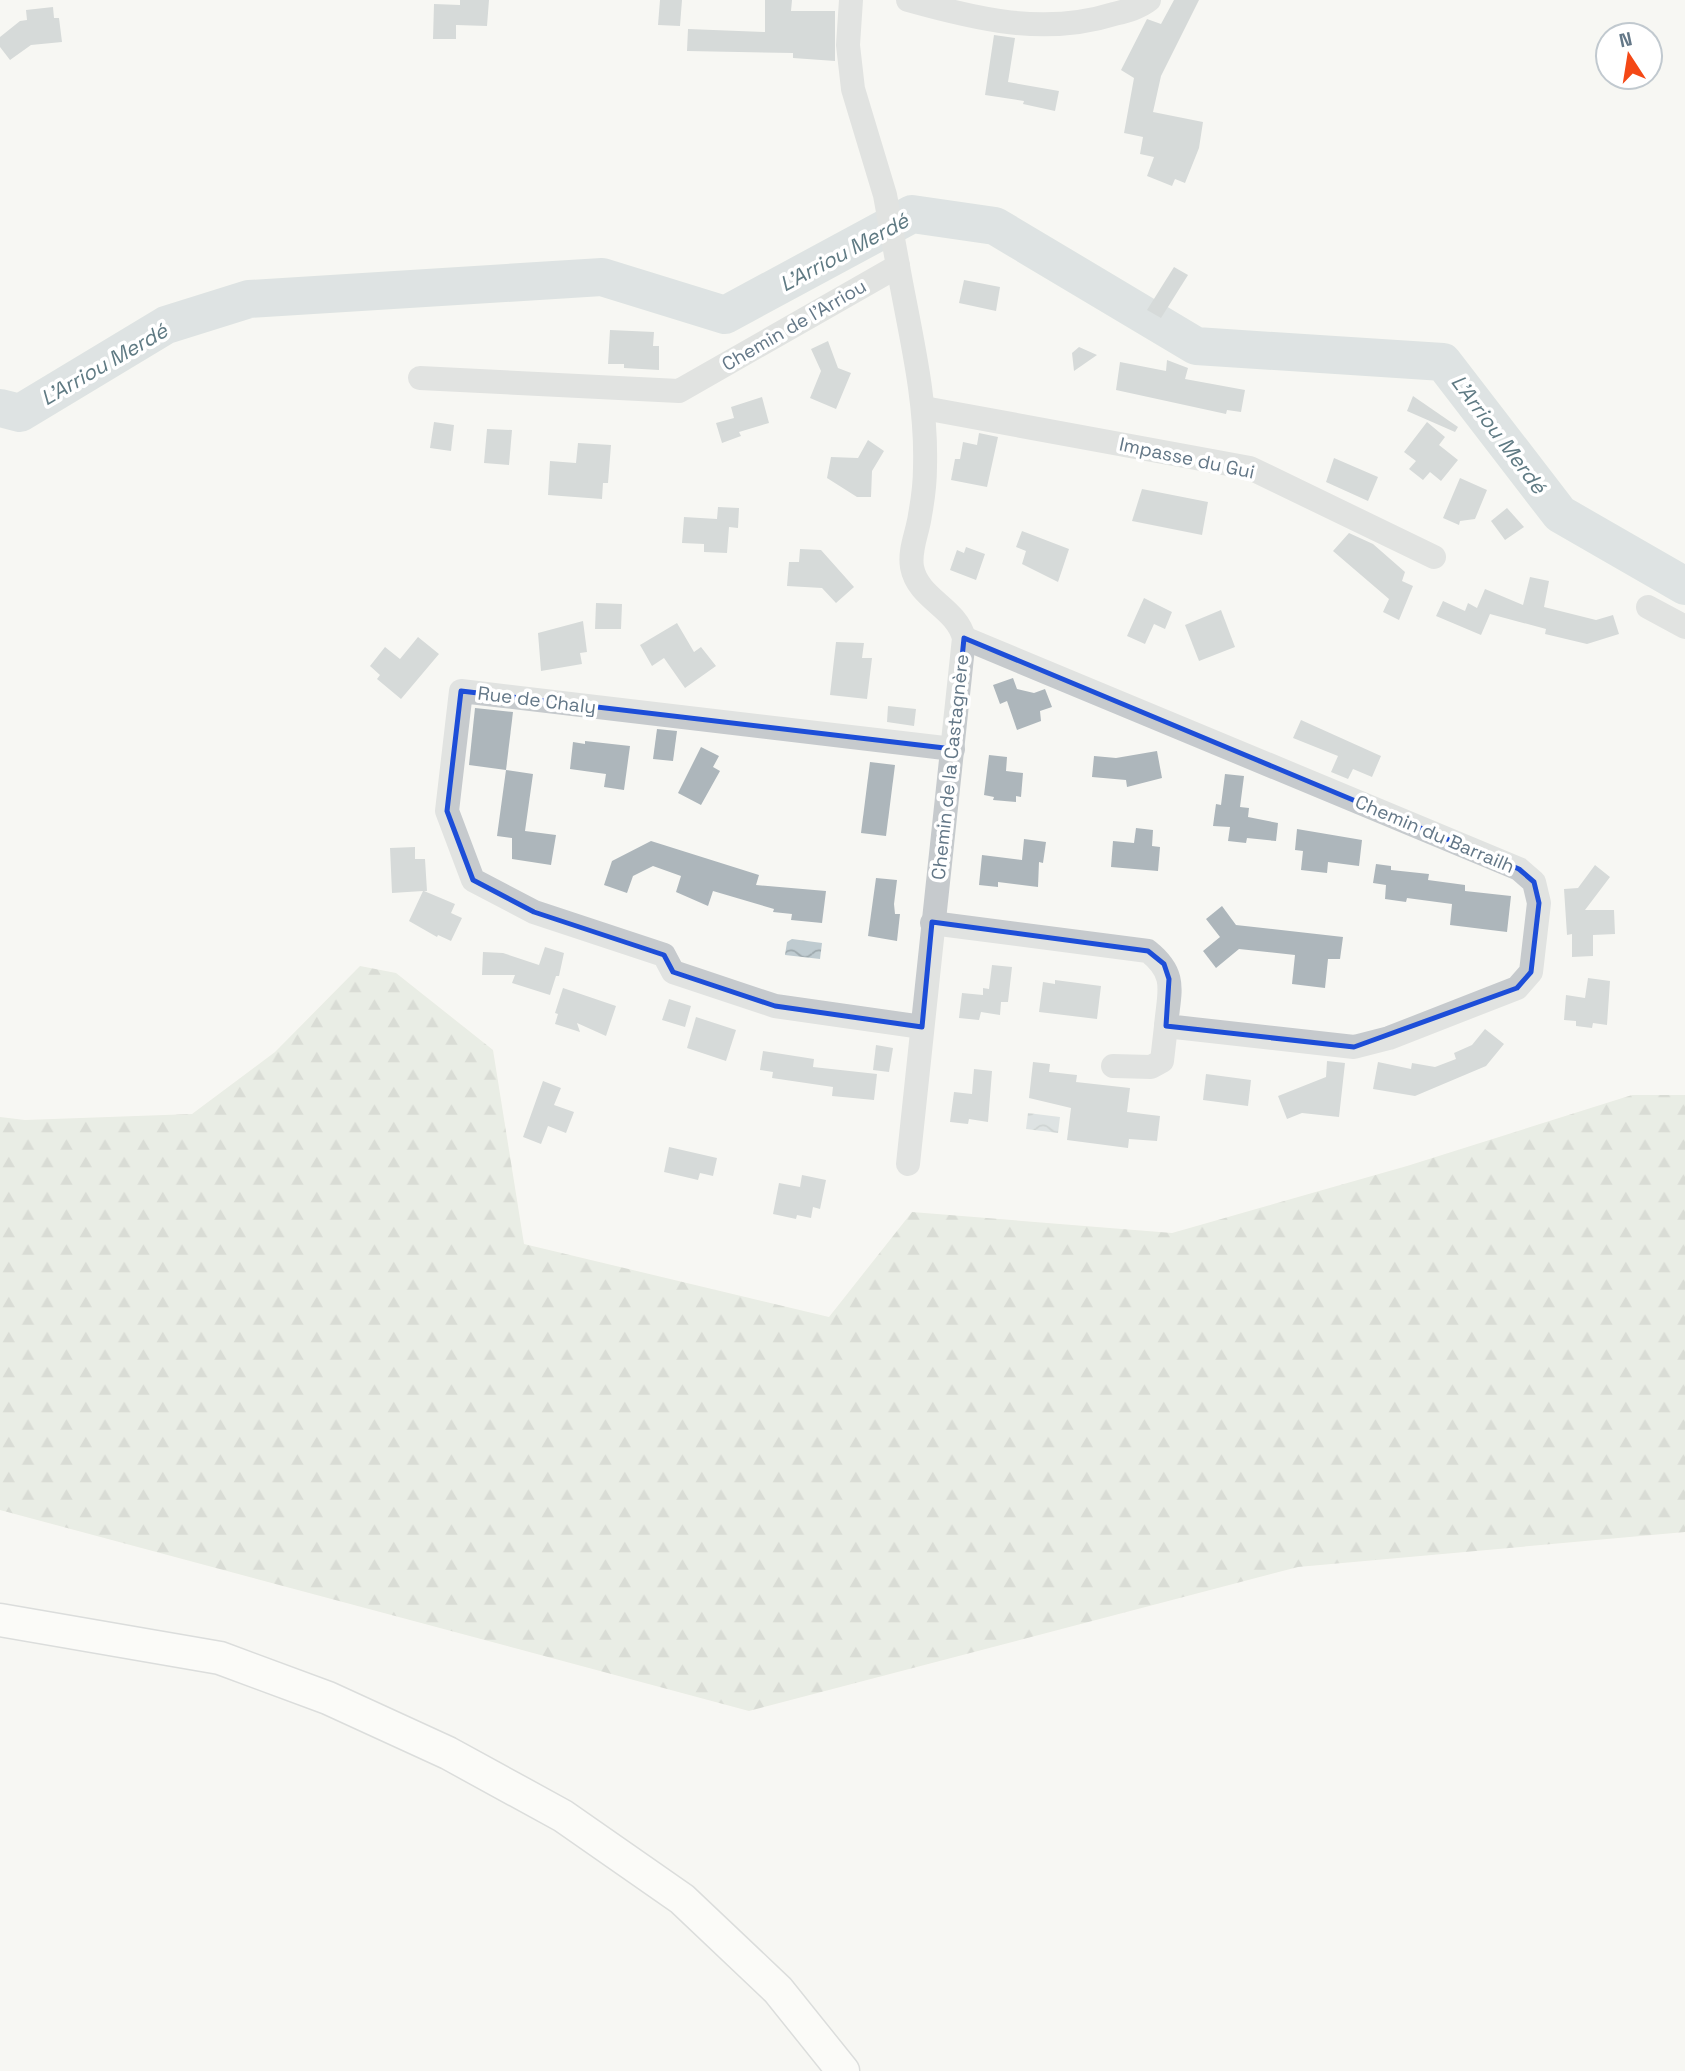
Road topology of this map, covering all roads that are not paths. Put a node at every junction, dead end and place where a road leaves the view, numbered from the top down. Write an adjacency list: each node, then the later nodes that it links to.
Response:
1 (851, 0): 4 (street)
2 (908, 0): 3 (street)
3 (1149, 0)
4 (896, 262): 5 (street, Chemin de l'Arriou); 6 (street, Chemin de la Castagnère)
5 (420, 378)
6 (924, 408): 7 (street, Impasse du Gui); 10 (street, Chemin de la Castagnère)
7 (1434, 557)
8 (1648, 607): 9 (street)
9 (1685, 627)
10 (964, 638): 11 (street, Chemin de la Castagnère); 13 (street, Chemin du Barrailh)
11 (953, 749): 12 (street, Chemin de la Castagnère); 14 (street, Rue de Chaly)
12 (932, 923): 13 (street); 14 (street, Chemin de la Castagnère)
13 (1166, 1026): 15 (street)
14 (922, 1027): 16 (street, Chemin de la Castagnère)
15 (1113, 1066)
16 (908, 1164)
17 (0, 1620): 19 (main road)
18 (0, 1635): 19 (main road)
19 (328, 1698): 20 (main road)
20 (843, 2071)

